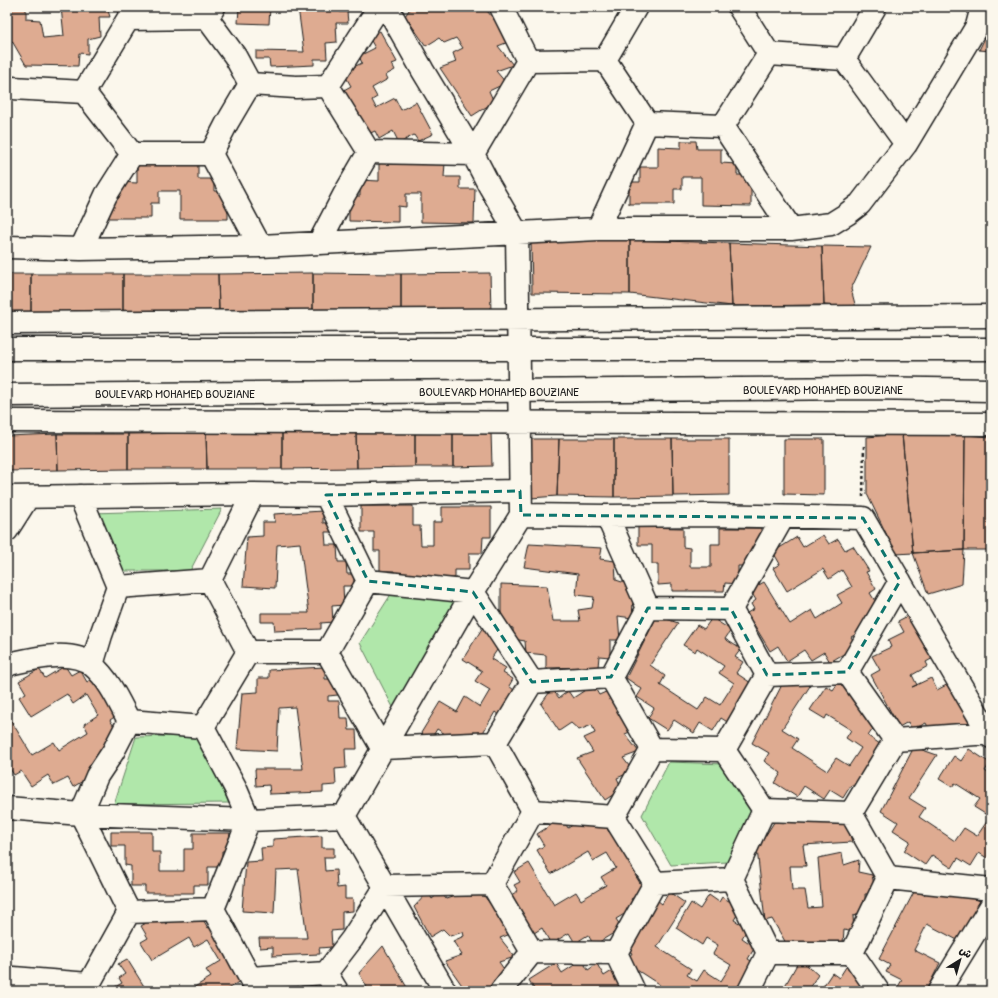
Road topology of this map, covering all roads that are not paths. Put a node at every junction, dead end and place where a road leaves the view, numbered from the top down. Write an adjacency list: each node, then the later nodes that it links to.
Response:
1 (378, 7): 15 (street)
2 (388, 7): 24 (street)
3 (501, 7): 13 (street)
4 (636, 7): 12 (street)
5 (739, 7): 10 (street)
6 (875, 7): 11 (street)
7 (982, 7): 20 (street)
8 (125, 13): 9 (street); 17 (street)
9 (211, 13): 14 (street)
10 (768, 54): 11 (street); 19 (street)
11 (844, 59): 20 (street)
12 (605, 60): 13 (street); 18 (street)
13 (528, 61): 24 (street)
14 (250, 84): 15 (street); 23 (street)
15 (328, 86): 21 (street)
16 (9, 88): 17 (street)
17 (84, 92): 22 (street)
18 (647, 124): 19 (street); 25 (street)
19 (723, 126): 26 (street)
20 (906, 144): 26 (street)
21 (369, 152): 24 (street); 29 (street)
22 (132, 154): 23 (street); 31 (street)
23 (210, 154): 30 (street)
24 (473, 154): 27 (street)
25 (598, 229): 26 (street); 27 (street)
26 (791, 229)
27 (517, 233): 29 (street); 33 (street)
28 (9, 242): 31 (street)
29 (319, 243): 30 (street)
30 (260, 246): 31 (street)
31 (81, 249)
32 (991, 316): 33 (street)
33 (518, 319): 34 (street); 35 (street)
34 (7, 322)
35 (518, 348): 36 (street); 37 (street); 38 (street)
36 (991, 348)
37 (7, 349)
38 (519, 390): 39 (street, BOULEVARD MOHAMED BOUZIANE); 40 (street, BOULEVARD MOHAMED BOUZIANE); 42 (street)
39 (991, 390)
40 (7, 395)
41 (7, 421): 42 (street)
42 (519, 422): 43 (street); 44 (street)
43 (991, 424)
44 (520, 491): 46 (street); 50 (street)
45 (253, 494): 46 (street); 47 (street); 54 (street)
46 (326, 495): 55 (street)
47 (80, 496): 48 (street); 57 (street)
48 (28, 497): 49 (street); 53 (street)
49 (7, 498)
50 (521, 515): 51 (street); 58 (street)
51 (606, 516): 52 (street); 59 (street)
52 (783, 517): 56 (street); 60 (street)
53 (7, 530)
54 (210, 580): 57 (street); 61 (street)
55 (368, 581): 58 (street); 62 (street)
56 (900, 581): 65 (street); 71 (street)
57 (118, 587): 64 (street)
58 (473, 592): 68 (street); 74 (street)
59 (648, 608): 60 (street); 67 (street)
60 (731, 609): 66 (street)
61 (248, 652): 62 (street); 70 (street)
62 (327, 652): 74 (street)
63 (8, 663): 64 (street)
64 (92, 665): 69 (street)
65 (847, 672): 66 (street); 72 (street)
66 (767, 675): 76 (street)
67 (611, 677): 68 (street); 75 (street)
68 (532, 682): 73 (street)
69 (129, 721): 70 (street); 81 (street)
70 (203, 727): 84 (street)
71 (990, 735): 72 (street)
72 (895, 740): 80 (street)
73 (495, 743): 74 (street); 79 (street)
74 (382, 748): 82 (street)
75 (652, 750): 76 (street); 83 (street)
76 (724, 750): 78 (street)
77 (7, 808): 81 (street)
78 (764, 810): 80 (street); 86 (street)
79 (533, 811): 83 (street); 88 (street)
80 (851, 813): 85 (street)
81 (81, 814): 84 (street); 93 (street)
82 (344, 816): 84 (street); 89 (street)
83 (614, 817): 87 (street)
84 (249, 820): 92 (street)
85 (888, 878): 90 (street); 97 (street)
86 (732, 879): 87 (street); 96 (street)
87 (655, 883): 95 (street)
88 (492, 884): 89 (street); 94 (street)
89 (386, 886): 99 (street); 102 (street)
90 (991, 889)
91 (991, 906): 107 (street)
92 (212, 909): 93 (street); 100 (street)
93 (129, 912): 101 (street)
94 (532, 952): 95 (street); 103 (street)
95 (616, 953): 104 (street)
96 (768, 953): 97 (street); 105 (street)
97 (852, 953): 106 (street)
98 (9, 978): 101 (street)
99 (332, 982): 100 (street)
100 (246, 985)
101 (91, 987)
102 (445, 991)
103 (502, 991)
104 (634, 991)
105 (749, 991)
106 (878, 991)
107 (939, 991)

